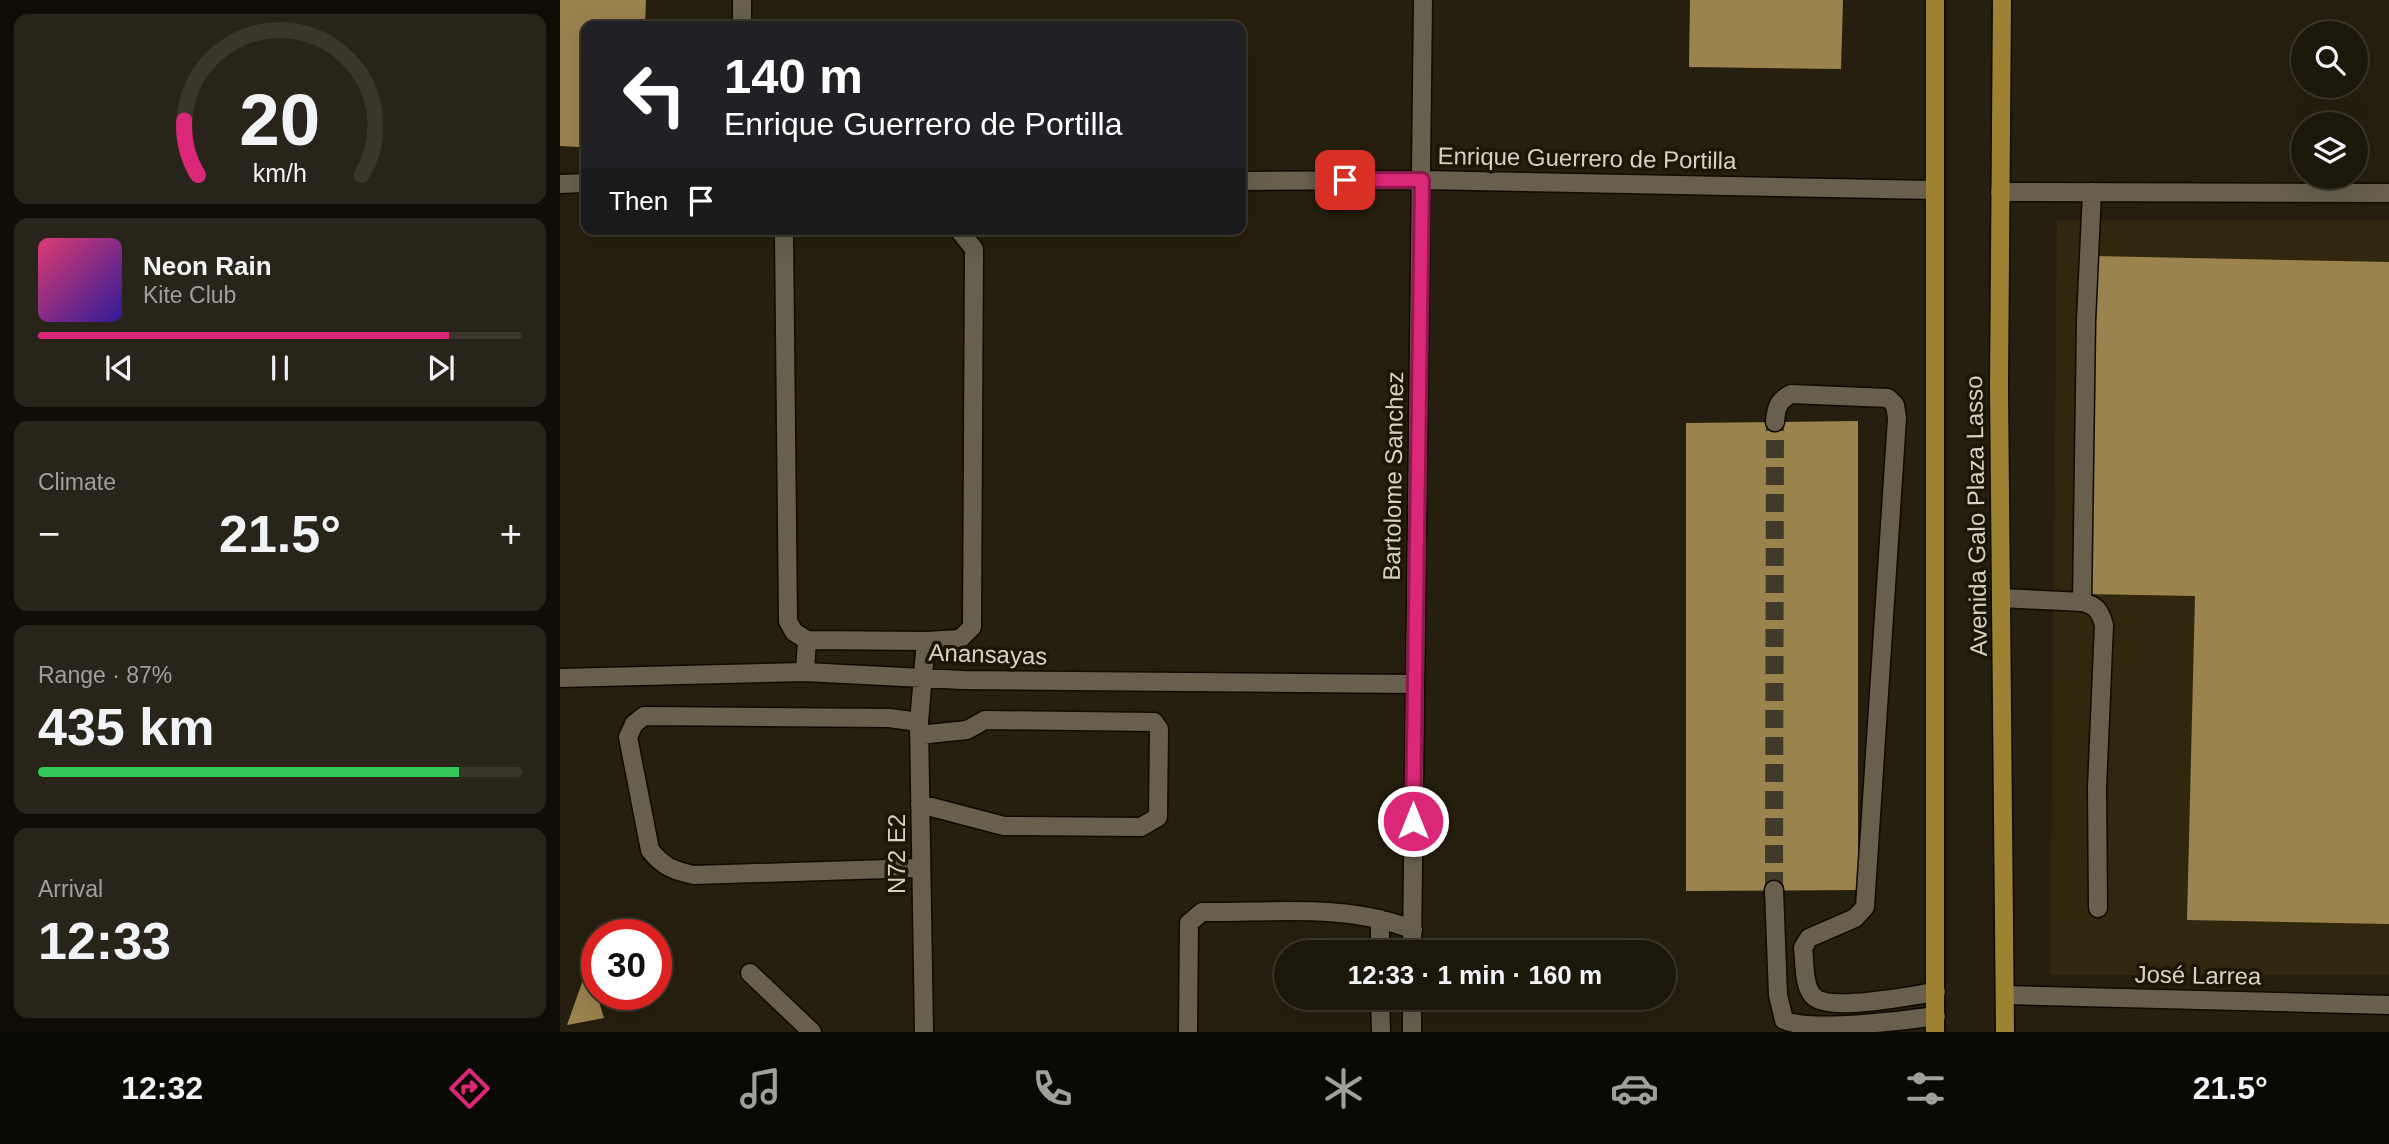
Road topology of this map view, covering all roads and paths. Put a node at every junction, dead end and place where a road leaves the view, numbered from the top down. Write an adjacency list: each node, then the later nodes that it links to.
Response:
1 (741, 0): 5 (street)
2 (1423, 0): 6 (street, Bartolome Sanchez)
3 (1935, 0): 10 (main road, Avenida Galo Plaza Lasso)
4 (2002, 0): 11 (main road, Avenida Galo Plaza Lasso)
5 (742, 21)
6 (1422, 180): 7 (street, Enrique Guerrero de Portilla); 10 (street, Enrique Guerrero de Portilla); 24 (street, Bartolome Sanchez)
7 (1246, 181)
8 (581, 183): 9 (street)
9 (560, 184)
10 (1933, 190): 35 (main road, Avenida Galo Plaza Lasso)
11 (2000, 192): 12 (street); 17 (main road, Avenida Galo Plaza Lasso)
12 (2092, 192): 13 (street); 18 (street)
13 (2389, 193)
14 (784, 235): 19 (street)
15 (963, 235): 20 (street)
16 (1775, 422): 35 (street)
17 (2001, 598): 18 (street); 36 (main road, Avenida Galo Plaza Lasso)
18 (2082, 602): 29 (street)
19 (807, 640): 20 (street); 21 (street)
20 (926, 641): 22 (street, N72 E2)
21 (805, 672): 22 (street, Anansayas); 23 (street, Anansayas)
22 (920, 676): 24 (street, Anansayas); 25 (street, N72 E2)
23 (560, 678)
24 (1415, 684): 31 (street, Bartolome Sanchez)
25 (919, 729): 26 (street, N72 E2); 26 (street); 27 (street)
26 (920, 804): 27 (street, N72 E2)
27 (919, 868): 42 (street, N72 E2)
28 (1774, 890): 40 (street)
29 (2098, 908)
30 (1380, 919): 31 (street); 32 (street); 43 (street)
31 (1413, 930): 33 (street, Bartolome Sanchez)
32 (1380, 940)
33 (1413, 940)
34 (750, 973): 41 (street)
35 (1936, 992): 40 (main road, Avenida Galo Plaza Lasso)
36 (2005, 995): 37 (street, José Larrea); 46 (main road, Avenida Galo Plaza Lasso)
37 (2389, 1005)
38 (1380, 1010): 44 (street)
39 (1412, 1010): 45 (street)
40 (1936, 1024)
41 (812, 1032)
42 (924, 1032)
43 (1188, 1032)
44 (1381, 1032)
45 (1412, 1032)
46 (2005, 1032)

